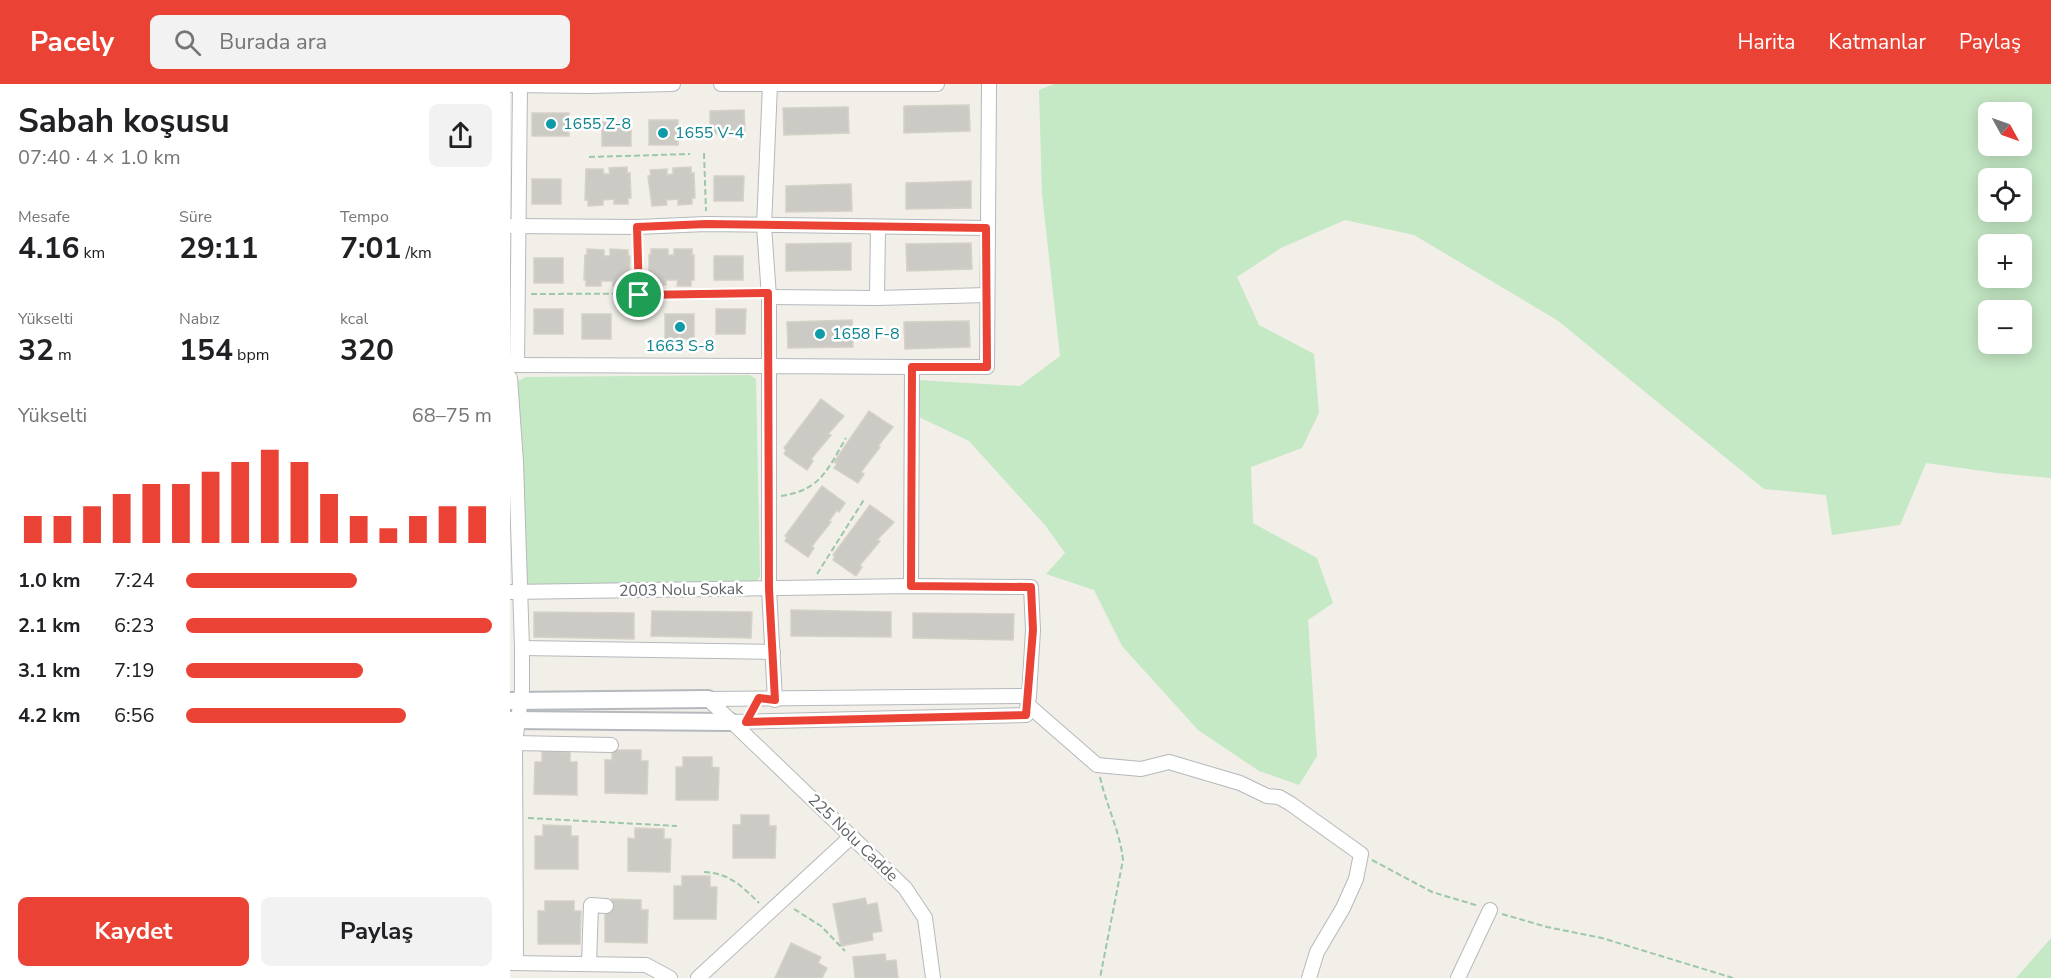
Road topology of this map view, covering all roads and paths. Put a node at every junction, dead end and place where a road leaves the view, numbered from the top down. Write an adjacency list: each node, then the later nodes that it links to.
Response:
1 (673, 84): 5 (street)
2 (720, 84): 6 (street)
3 (937, 84): 6 (street)
4 (988, 84): 15 (street)
5 (517, 85): 12 (street)
6 (770, 85): 11 (street)
7 (704, 153): 10 (path)
8 (690, 154): 9 (path)
9 (589, 157)
10 (706, 224): 11 (street); 13 (street)
11 (764, 226): 14 (street); 18 (street)
12 (515, 227): 13 (street); 16 (street)
13 (637, 227): 17 (path)
14 (878, 227): 15 (street); 20 (street)
15 (986, 228): 19 (street)
16 (519, 294): 17 (path); 21 (street)
17 (639, 295): 18 (path)
18 (768, 295): 20 (street); 22 (street)
19 (987, 295): 20 (street); 23 (street)
20 (877, 298)
21 (514, 365): 22 (street)
22 (769, 366): 23 (street); 27 (street)
23 (912, 367): 29 (street)
24 (510, 378): 26 (street)
25 (846, 438): 27 (path)
26 (513, 464): 32 (street)
27 (770, 498): 31 (street)
28 (865, 498): 30 (path)
29 (911, 586): 30 (street, 2003 Nolu Sokak); 38 (street, 2003 Nolu Sokak)
30 (808, 588): 31 (street, 2003 Nolu Sokak)
31 (769, 589): 32 (street, 2003 Nolu Sokak); 34 (street)
32 (515, 592): 33 (street)
33 (522, 648): 34 (street); 39 (street)
34 (773, 652): 37 (street)
35 (759, 698): 36 (street); 37 (street); 41 (street)
36 (708, 699): 39 (street); 41 (street, 225 Nolu Cadde)
37 (775, 700): 38 (street)
38 (1029, 700): 41 (street); 44 (street)
39 (515, 701): 40 (street)
40 (513, 720): 41 (street); 42 (street)
41 (739, 722): 47 (street, 225 Nolu Cadde)
42 (515, 743): 43 (street); 45 (street)
43 (611, 745)
44 (1097, 765): 48 (street); 60 (path)
45 (517, 817): 46 (path); 55 (street)
46 (677, 826)
47 (852, 836): 50 (street); 59 (street, 225 Nolu Cadde)
48 (1361, 854): 52 (path); 61 (street)
49 (704, 872): 53 (path)
50 (782, 900): 53 (street); 54 (path)
51 (606, 906): 56 (street)
52 (1490, 910): 62 (street); 63 (path)
53 (768, 912): 58 (street)
54 (845, 951)
55 (513, 963): 56 (street)
56 (589, 964): 57 (street)
57 (670, 978)
58 (698, 978)
59 (933, 978)
60 (1100, 978)
61 (1309, 978)
62 (1458, 978)
63 (1733, 978)

